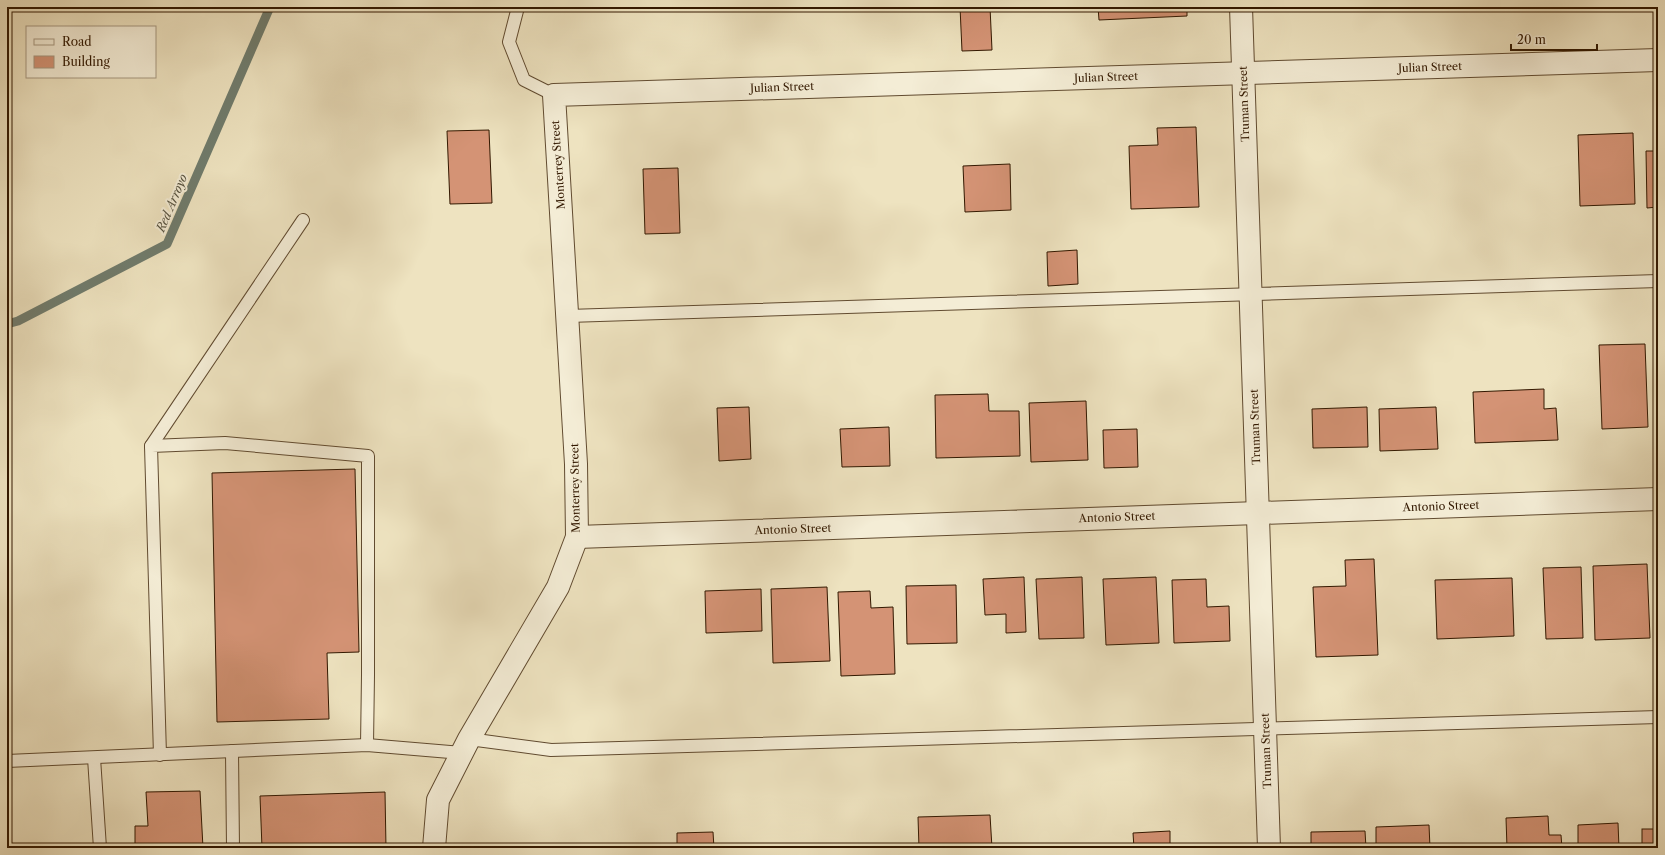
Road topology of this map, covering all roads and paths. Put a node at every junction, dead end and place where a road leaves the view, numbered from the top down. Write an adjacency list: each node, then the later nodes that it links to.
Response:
1 (518, 7): 5 (lane)
2 (1241, 7): 4 (street, Truman Street)
3 (1658, 60): 4 (street, Julian Street)
4 (1243, 72): 5 (street, Julian Street); 8 (street, Truman Street)
5 (554, 95): 9 (street, Monterrey Street)
6 (303, 220): 10 (lane)
7 (1658, 281): 8 (lane)
8 (1251, 294): 9 (lane); 12 (street, Truman Street)
9 (568, 316): 13 (street, Monterrey Street)
10 (152, 446): 16 (lane); 19 (lane)
11 (1658, 499): 12 (street, Antonio Street)
12 (1258, 512): 13 (street, Antonio Street); 15 (street, Truman Street)
13 (576, 537): 17 (street, Monterrey Street)
14 (1658, 717): 15 (lane)
15 (1265, 729): 17 (lane); 25 (street, Truman Street)
16 (367, 745): 17 (lane); 18 (lane)
17 (466, 746): 24 (street, Monterrey Street)
18 (232, 751): 19 (lane); 23 (lane)
19 (160, 755): 20 (lane)
20 (94, 758): 21 (lane); 22 (lane)
21 (7, 761)
22 (100, 848)
23 (233, 848)
24 (434, 848)
25 (1269, 848)

